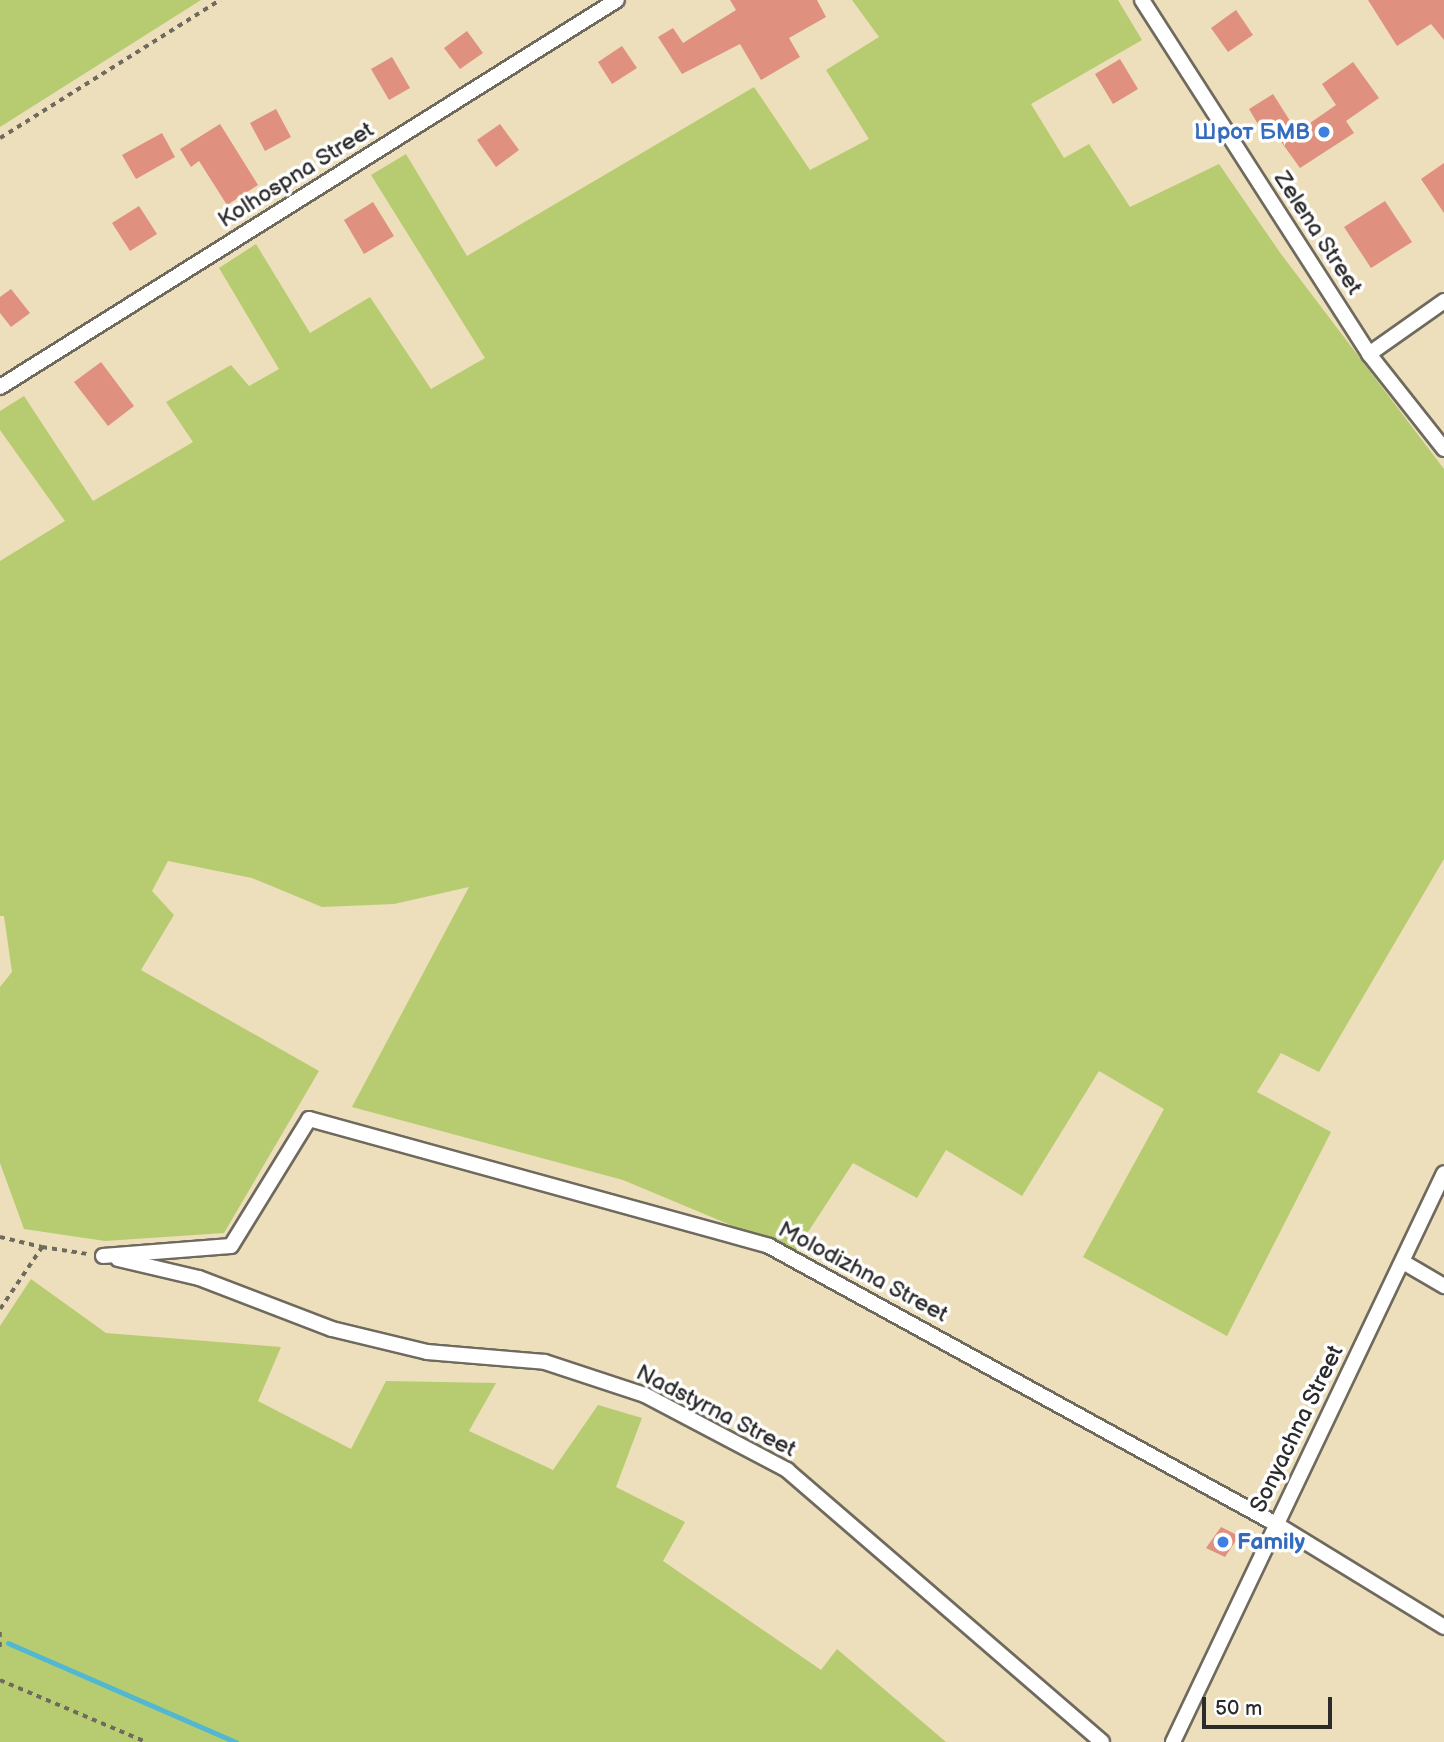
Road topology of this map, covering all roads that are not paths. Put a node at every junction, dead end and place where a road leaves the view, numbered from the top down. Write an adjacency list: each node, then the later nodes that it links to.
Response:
1 (617, 0): 5 (street, Kolhospna Street)
2 (1142, 0): 4 (street, Zelena Street)
3 (1444, 301): 4 (street)
4 (1370, 354): 6 (street, Zelena Street)
5 (0, 387)
6 (1444, 449)
7 (1444, 1173): 9 (street, Sonyachna Street)
8 (103, 1256): 11 (street, Molodizhna Street); 13 (street, Nadstyrna Street)
9 (1404, 1262): 10 (street); 11 (street, Sonyachna Street)
10 (1444, 1286)
11 (1276, 1524): 12 (street, Molodizhna Street); 14 (street, Sonyachna Street)
12 (1444, 1627)
13 (1102, 1742)
14 (1173, 1742)

